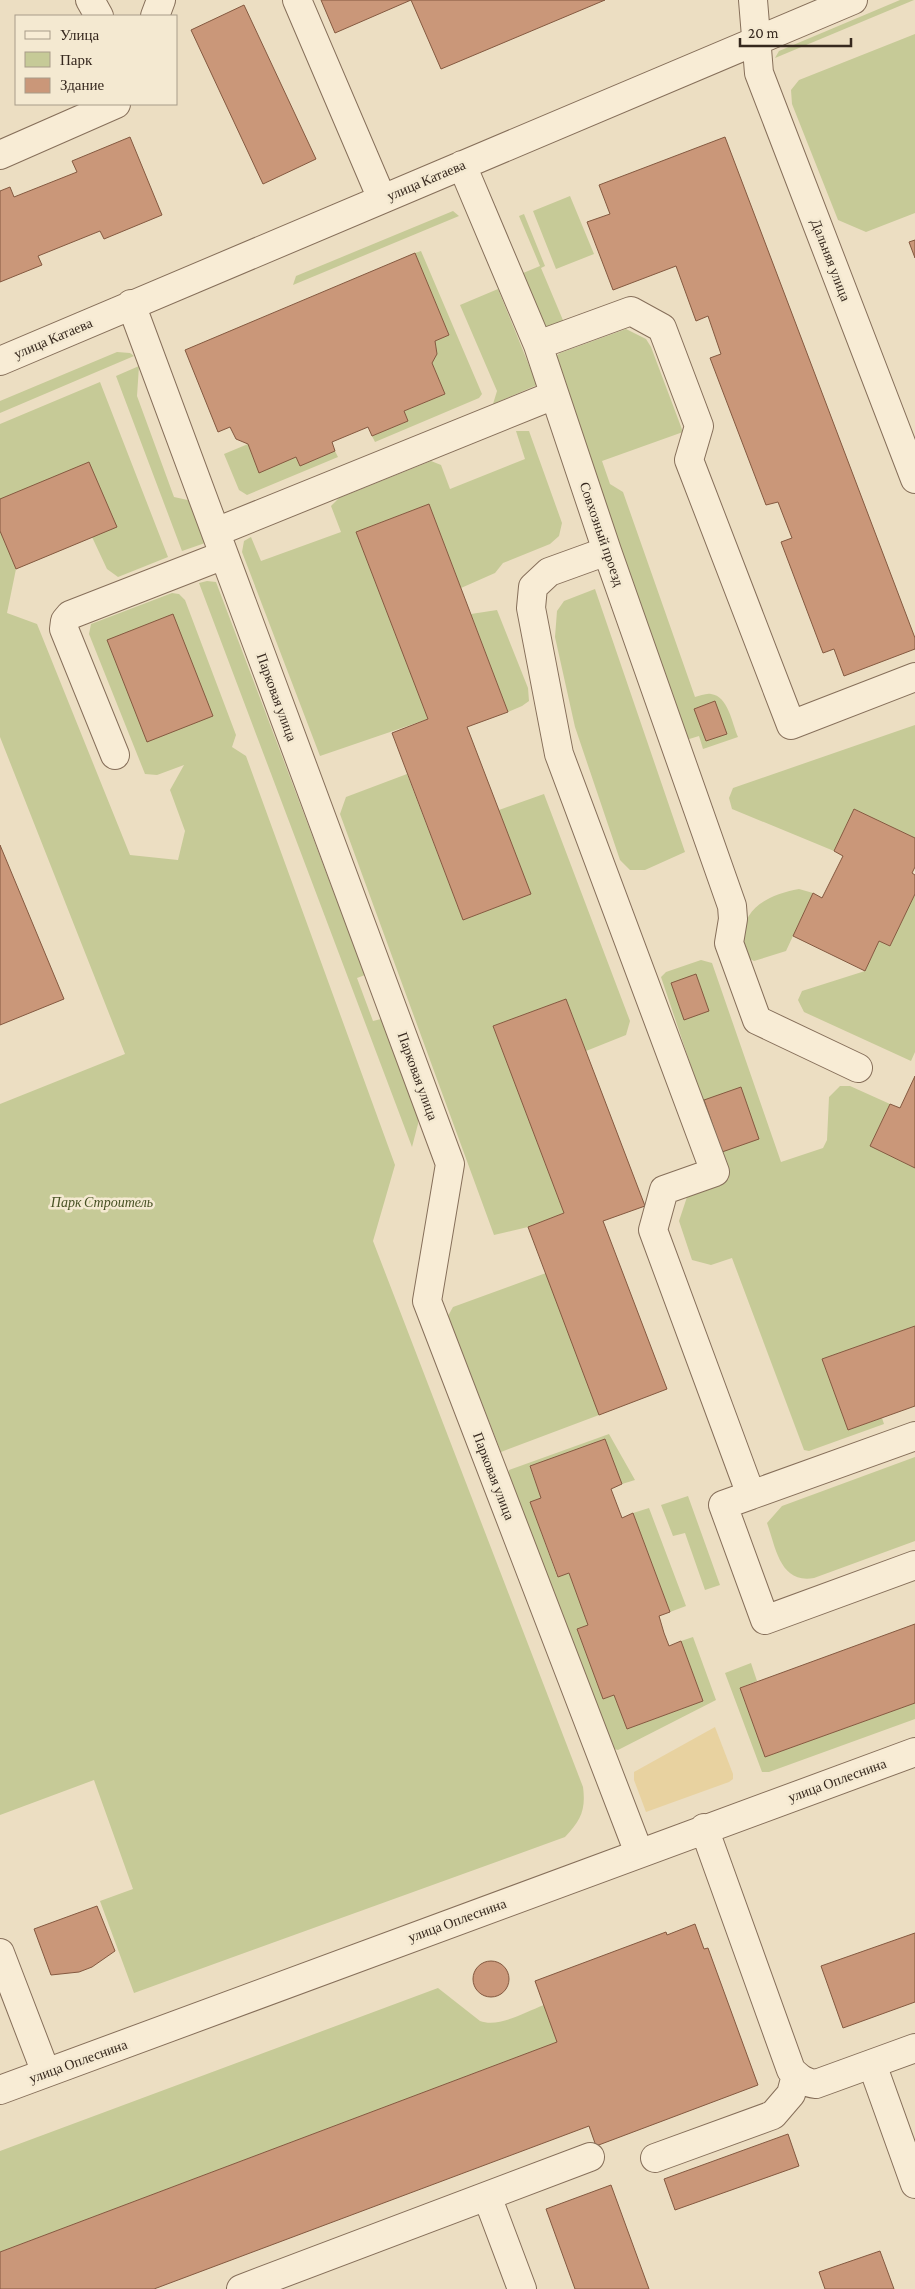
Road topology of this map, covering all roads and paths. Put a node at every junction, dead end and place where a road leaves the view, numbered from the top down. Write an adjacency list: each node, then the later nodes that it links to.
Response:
1 (90, 0): 6 (street)
2 (161, 0): 7 (street)
3 (297, 0): 12 (street)
4 (753, 0): 8 (street, Дальняя улица)
5 (853, 0): 8 (street, улица Катаева)
6 (98, 15)
7 (155, 15)
8 (755, 40): 11 (street, улица Катаева); 17 (street, Дальняя улица)
9 (114, 105): 10 (street)
10 (0, 155)
11 (462, 165): 12 (street, улица Катаева); 14 (street, Совхозный проезд)
12 (382, 199): 13 (street, улица Катаева)
13 (131, 304): 15 (street, улица Катаева); 18 (street, Парковая улица)
14 (538, 345): 16 (street, Совхозный проезд); 20 (street)
15 (0, 361)
16 (554, 395): 18 (street); 19 (street, Совхозный проезд)
17 (915, 479)
18 (220, 544): 21 (street); 28 (street, Парковая улица)
19 (607, 551): 22 (street, Совхозный проезд); 24 (street)
20 (915, 677)
21 (115, 754)
22 (858, 1068)
23 (915, 1436): 24 (street)
24 (751, 1495): 25 (street)
25 (915, 1565)
26 (915, 1752): 27 (street, улица Оплеснина)
27 (704, 1828): 28 (street, улица Оплеснина); 33 (street)
28 (638, 1853): 32 (street, улица Оплеснина)
29 (0, 1953): 32 (street)
30 (915, 2048): 31 (street)
31 (872, 2064): 33 (street); 37 (street)
32 (46, 2073): 34 (street, улица Оплеснина)
33 (796, 2075): 36 (street)
34 (0, 2090)
35 (590, 2157): 38 (street)
36 (655, 2158)
37 (915, 2184)
38 (487, 2196): 39 (street); 40 (street)
39 (240, 2289)
40 (522, 2289)

